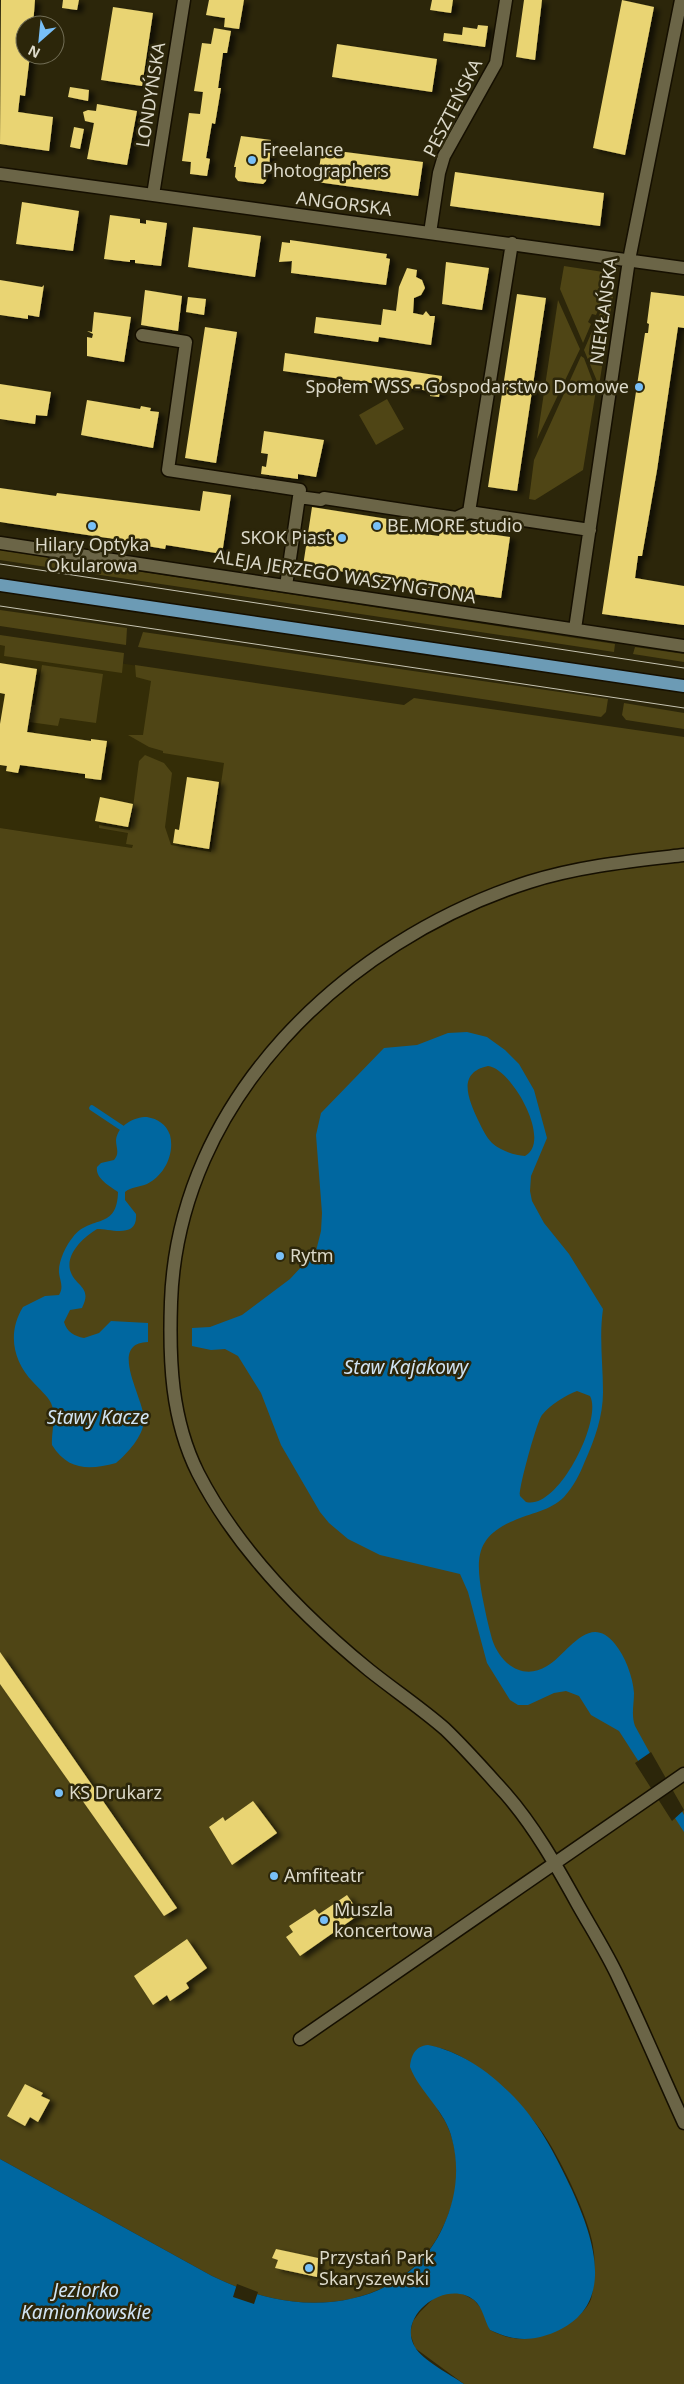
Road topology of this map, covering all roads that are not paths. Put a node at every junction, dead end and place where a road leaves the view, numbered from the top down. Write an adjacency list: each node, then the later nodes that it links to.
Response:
1 (184, 0): 5 (street, LONDYŃSKA)
2 (506, 0): 6 (street, PESZTEŃSKA)
3 (681, 0): 8 (street, NIEKŁAŃSKA)
4 (0, 174): 5 (street, ANGORSKA)
5 (153, 195): 6 (street, ANGORSKA)
6 (430, 233): 7 (street, ANGORSKA)
7 (512, 243): 8 (street, ANGORSKA); 12 (street)
8 (629, 260): 9 (street, ANGORSKA); 13 (street, NIEKŁAŃSKA)
9 (684, 268)
10 (142, 335): 11 (street)
11 (299, 497): 12 (street); 16 (street)
12 (470, 512): 13 (street)
13 (590, 530): 17 (street, NIEKŁAŃSKA)
14 (0, 543): 16 (street, ALEJA JERZEGO WASZYNGTONA)
15 (0, 585): 19 (main road)
16 (286, 586): 17 (street, ALEJA JERZEGO WASZYNGTONA)
17 (576, 629): 18 (street, ALEJA JERZEGO WASZYNGTONA)
18 (684, 646)
19 (684, 686)
20 (684, 855): 22 (street)
21 (684, 1774): 22 (street)
22 (556, 1864): 23 (street); 24 (street)
23 (300, 2039)
24 (684, 2123)

